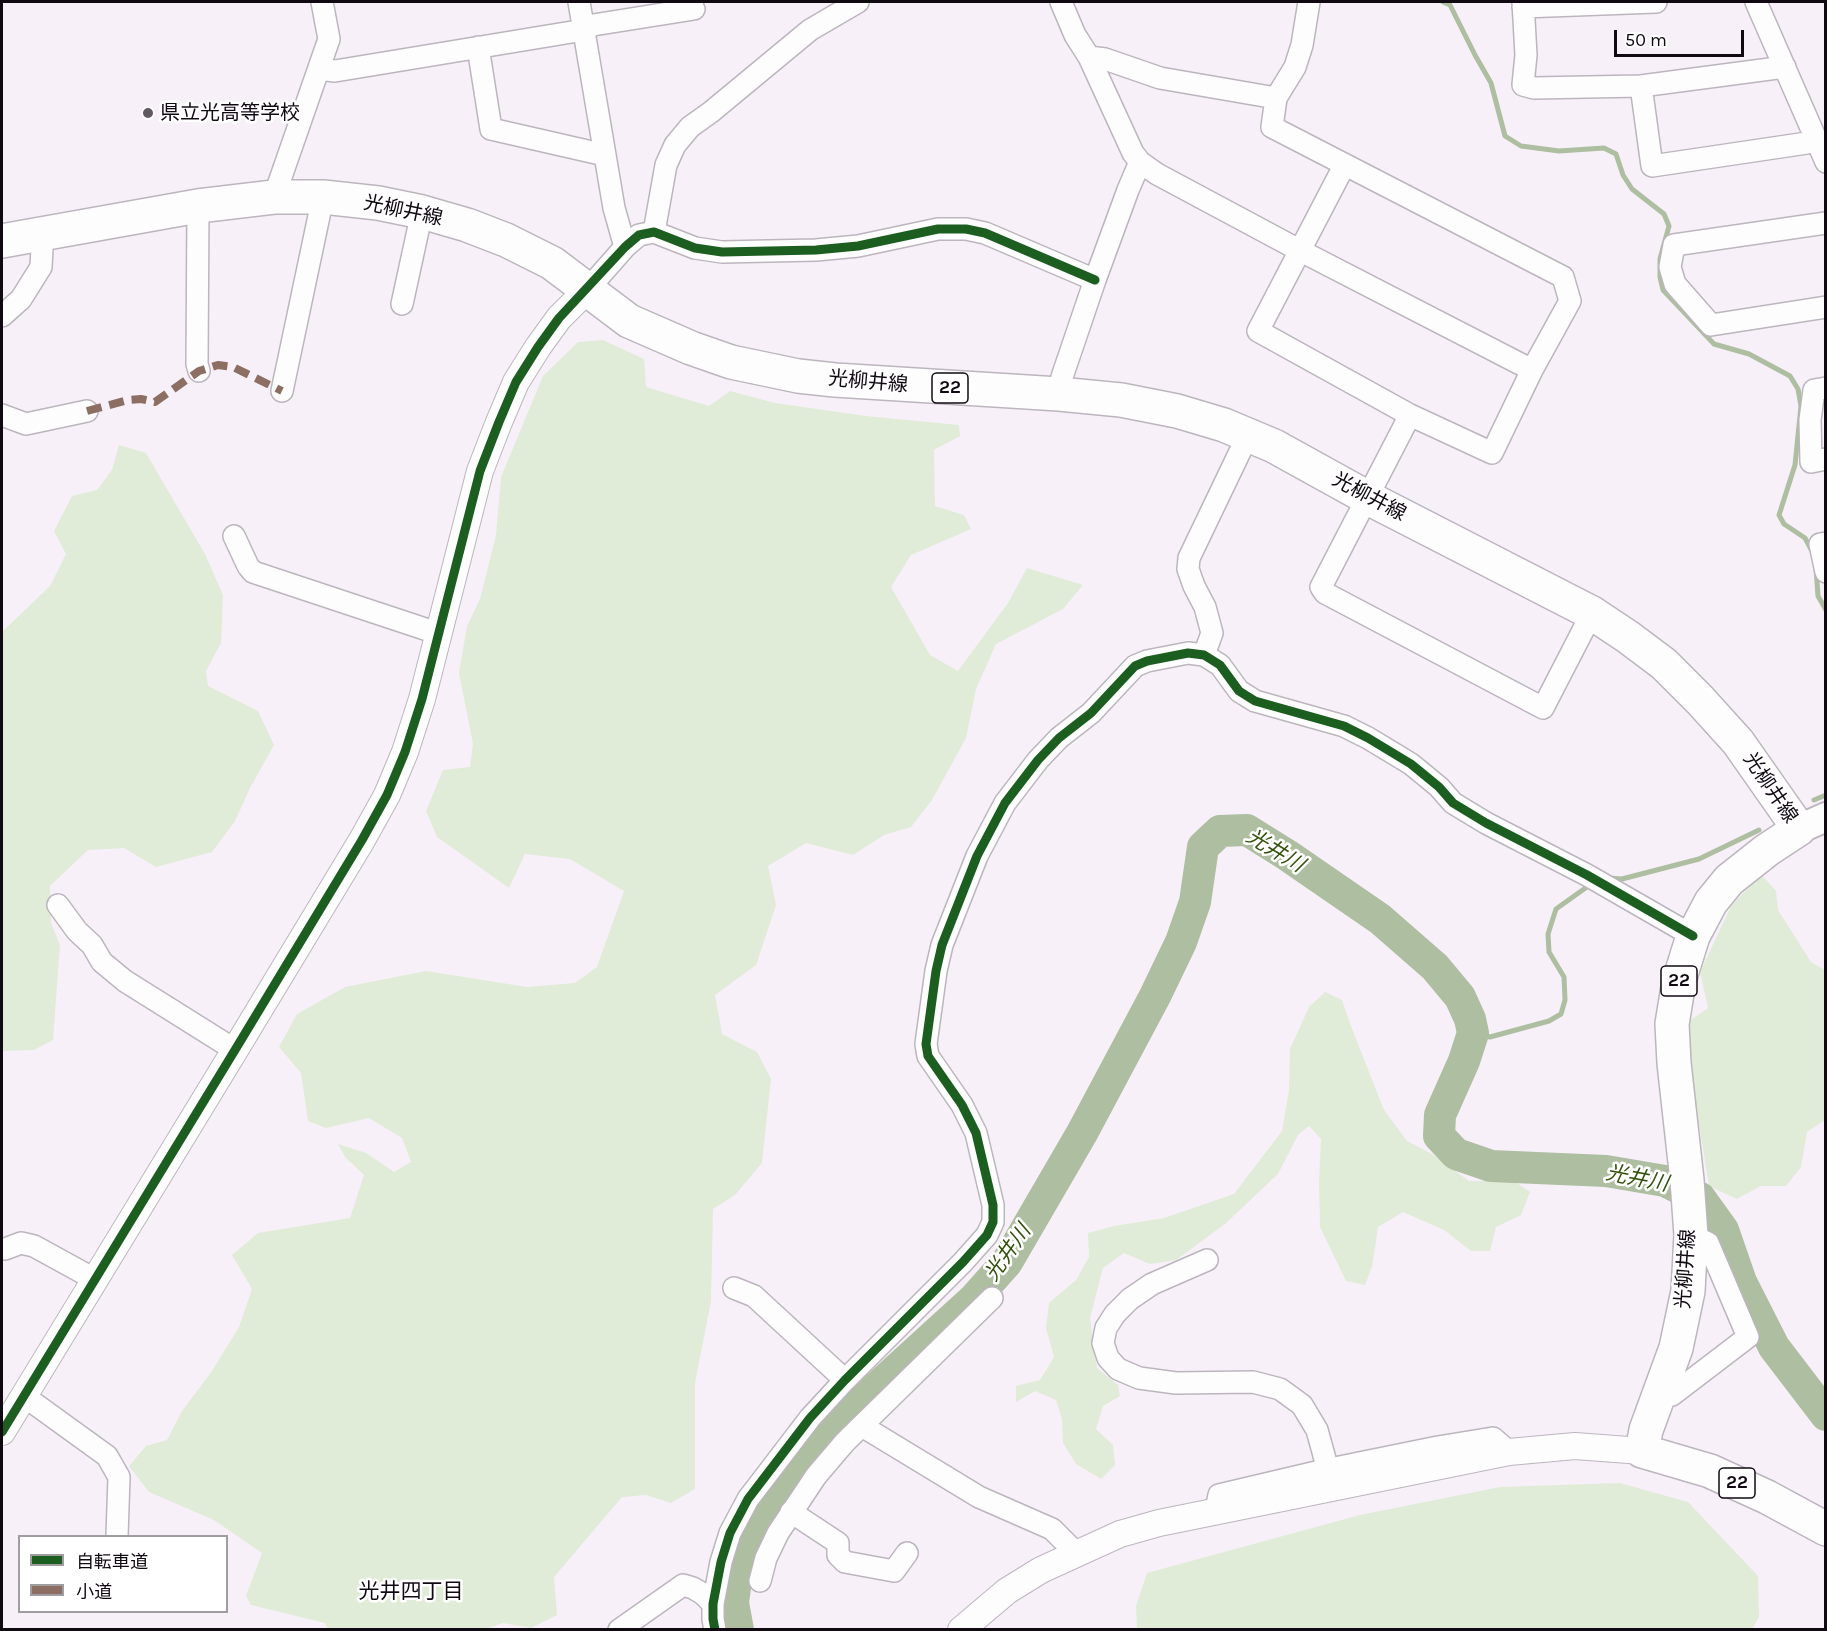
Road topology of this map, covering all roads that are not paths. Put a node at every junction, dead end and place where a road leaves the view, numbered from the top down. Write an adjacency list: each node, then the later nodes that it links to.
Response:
1 (322, 2): 16 (street)
2 (579, 2): 11 (street)
3 (826, 2): 12 (street)
4 (858, 2): 12 (street)
5 (1061, 2): 14 (street)
6 (1309, 2): 18 (street)
7 (1656, 2): 9 (street)
8 (1756, 2): 15 (street)
9 (1523, 4): 17 (street)
10 (694, 9): 11 (street)
11 (584, 30): 13 (street); 20 (street)
12 (810, 30): 29 (street)
13 (478, 47): 16 (street); 20 (street)
14 (1089, 57): 18 (street); 21 (street)
15 (1785, 67): 17 (street); 19 (street)
16 (319, 69): 24 (street)
17 (1641, 86): 19 (street)
18 (1276, 98): 23 (street)
19 (1815, 140): 22 (street)
20 (604, 150): 32 (street)
21 (1140, 162): 33 (street); 34 (street)
22 (1826, 162)
23 (1344, 166): 33 (street); 39 (street)
24 (274, 197): 25 (main road, 光柳井線 / 22); 26 (main road, 光柳井線 / 22)
25 (324, 197): 27 (main road, 光柳井線 / 22); 42 (street)
26 (198, 206): 30 (main road, 光柳井線 / 22); 40 (street)
27 (422, 212): 35 (main road, 光柳井線 / 22); 36 (street)
28 (1826, 223): 37 (street)
29 (654, 232): 32 (street); 34 (street)
30 (39, 234): 31 (main road, 光柳井線 / 22); 38 (street)
31 (2, 241)
32 (625, 247): 35 (street)
33 (1299, 250): 39 (street); 45 (street)
34 (1095, 280): 43 (street)
35 (588, 289): 43 (main road, 光柳井線 / 22); 54 (street)
36 (402, 304)
37 (1826, 307)
38 (2, 316)
39 (1532, 370): 45 (street)
40 (199, 371)
41 (1826, 388): 48 (street)
42 (282, 391)
43 (1059, 394): 47 (main road, 光柳井線 / 22)
44 (87, 411): 46 (street)
45 (1410, 415): 49 (street)
46 (2, 416)
47 (1248, 435): 49 (main road, 光柳井線 / 22); 55 (street)
48 (1826, 459)
49 (1368, 498): 53 (main road, 光柳井線 / 22); 53 (street)
50 (234, 536): 54 (street)
51 (1826, 543): 52 (street)
52 (1826, 572)
53 (1592, 613): 56 (main road, 光柳井線 / 22)
54 (440, 634): 59 (street)
55 (1204, 655): 58 (street); 66 (street)
56 (1812, 823): 58 (main road, 光柳井線 / 22)
57 (58, 905): 59 (street)
58 (1693, 936): 60 (main road, 光柳井線 / 22)
59 (235, 1050): 63 (street)
60 (1691, 1235): 68 (main road, 光柳井線 / 22); 68 (street)
61 (5, 1249): 63 (street)
62 (1207, 1260): 73 (street)
63 (96, 1280): 67 (street)
64 (734, 1288): 66 (street)
65 (992, 1298): 69 (street)
66 (845, 1380): 81 (street)
67 (24, 1396): 70 (street); 77 (street)
68 (1659, 1396): 71 (main road, 光柳井線 / 22)
69 (862, 1426): 75 (street); 79 (street)
70 (2, 1432)
71 (1642, 1451): 72 (street); 76 (main road, 22)
72 (1509, 1452): 73 (street); 74 (street)
73 (1325, 1470): 74 (street)
74 (1216, 1510): 79 (street)
75 (791, 1512): 78 (street); 80 (street)
76 (1826, 1529)
77 (117, 1535)
78 (906, 1553)
79 (1076, 1553): 84 (street)
80 (760, 1581)
81 (713, 1604): 82 (street); 83 (street)
82 (620, 1629)
83 (715, 1629)
84 (961, 1629)

